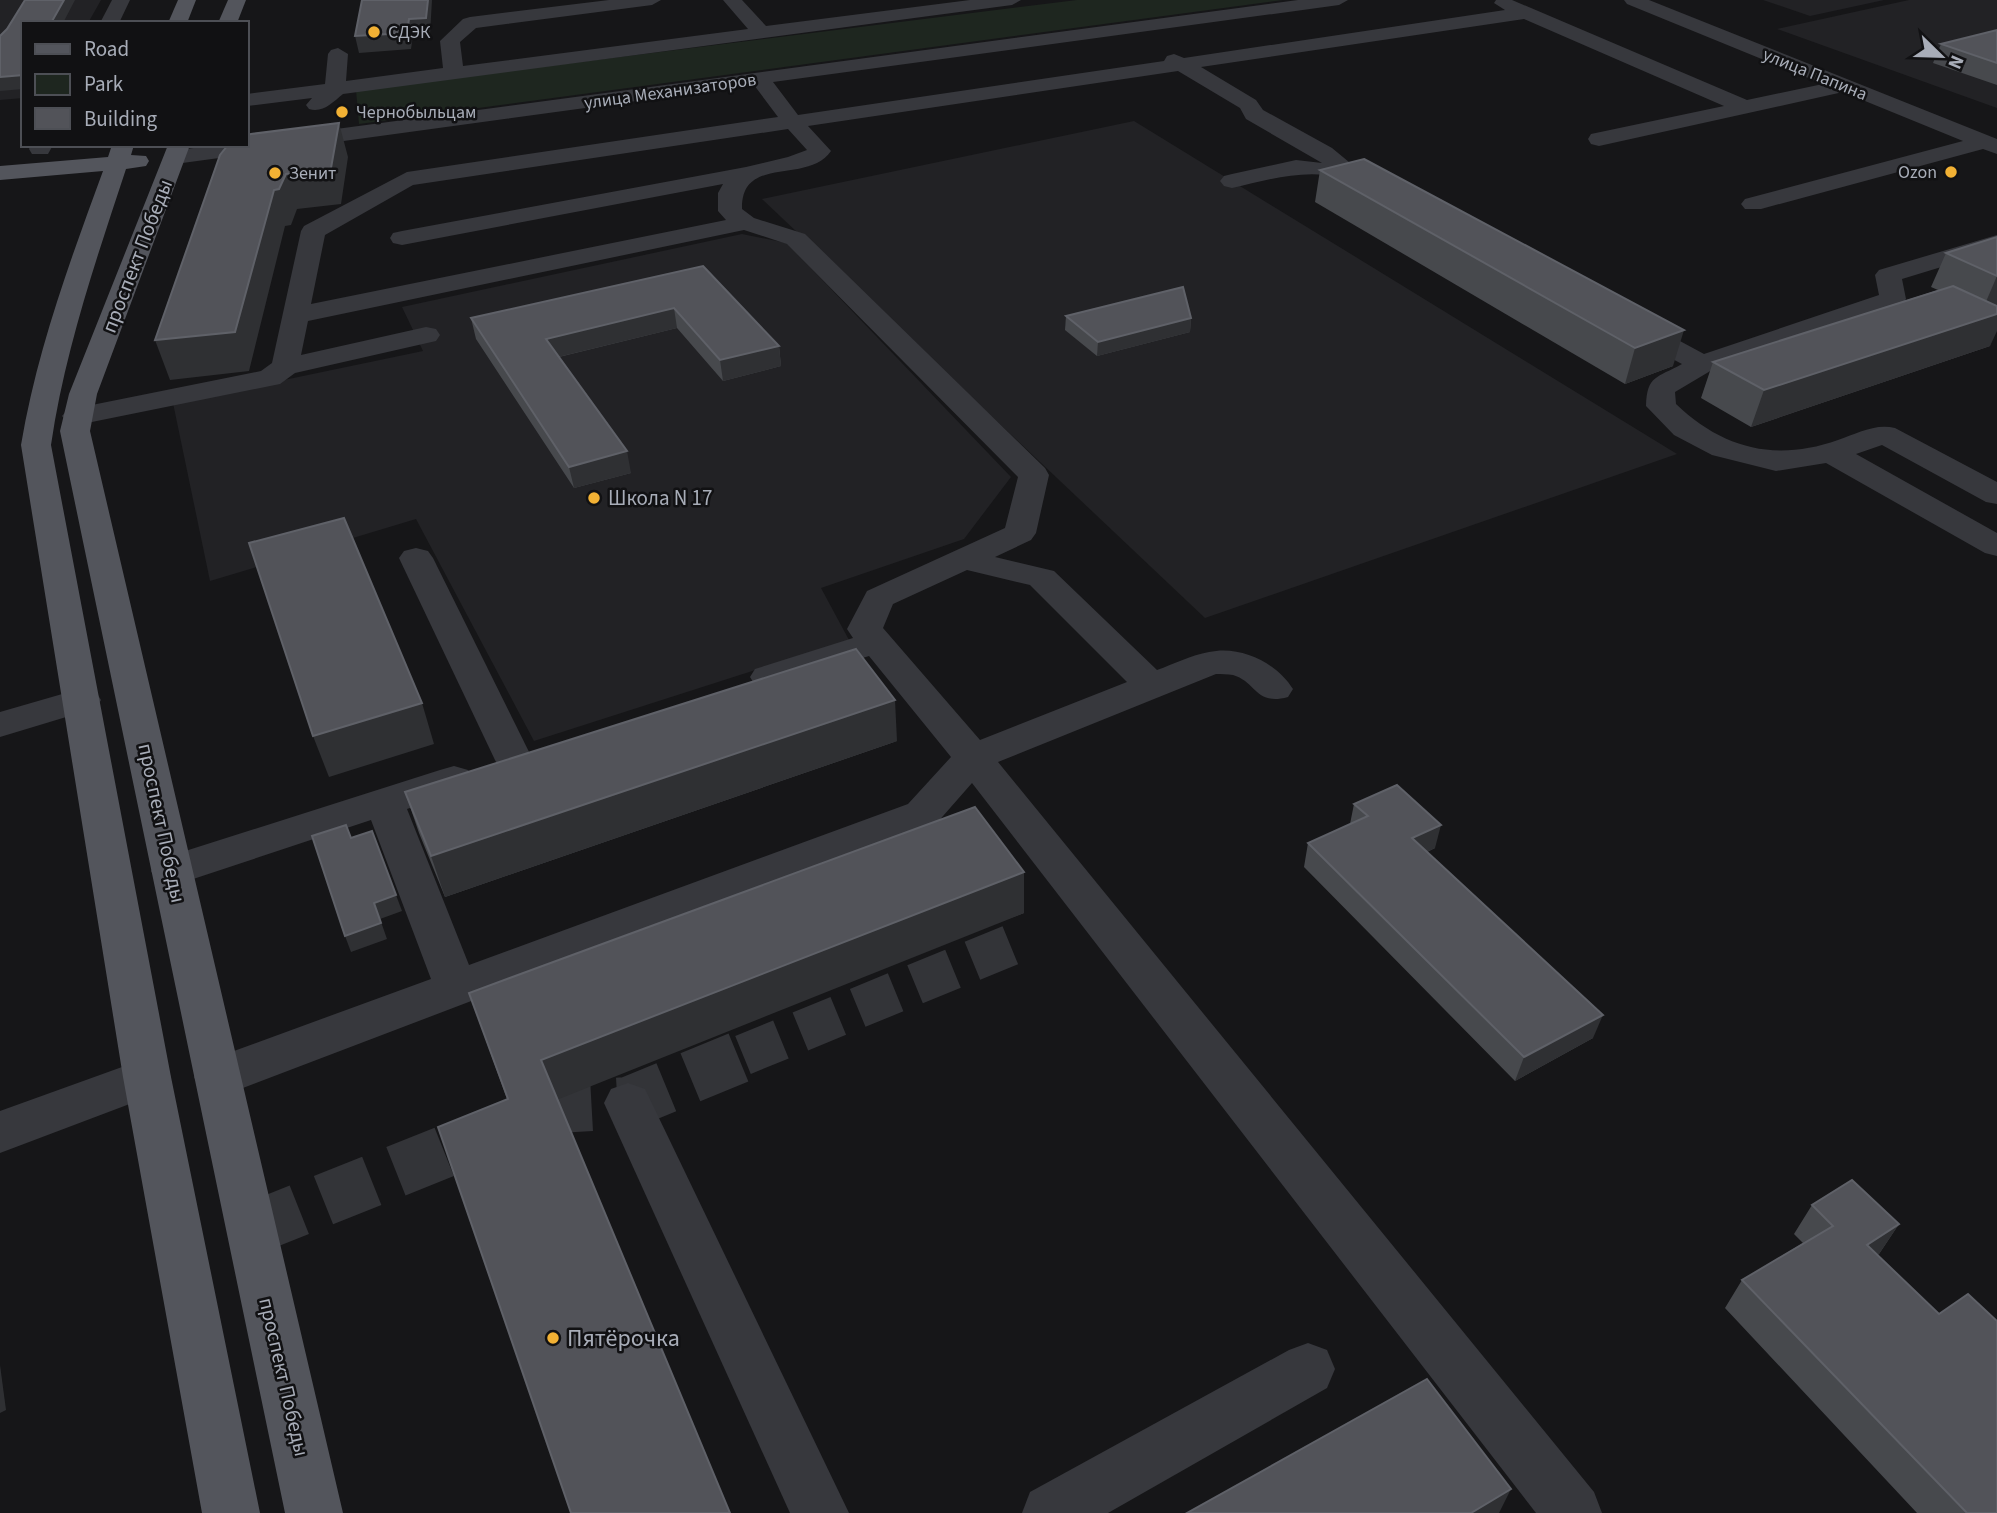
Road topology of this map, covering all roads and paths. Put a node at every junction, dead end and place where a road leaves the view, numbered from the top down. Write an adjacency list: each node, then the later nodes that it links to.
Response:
1 (121, 0): 12 (street)
2 (187, 0): 13 (main road)
3 (237, 0): 14 (main road)
4 (471, 0): 15 (street)
5 (652, 0): 15 (street)
6 (732, 0): 17 (street)
7 (1012, 0): 17 (street)
8 (1339, 0): 16 (street, улица Механизаторов)
9 (1496, 0): 11 (street)
10 (1633, 0): 22 (street, улица Папина)
11 (1525, 13): 19 (street); 25 (street)
12 (110, 21)
13 (178, 21)
14 (228, 21)
15 (470, 23): 20 (street)
16 (1127, 29): 19 (street); 21 (street, улица Механизаторов)
17 (762, 33): 20 (street)
18 (338, 54): 23 (street)
19 (1180, 64): 26 (street); 34 (street)
20 (454, 74): 23 (street)
21 (760, 79): 26 (street); 27 (street, улица Механизаторов)
22 (1843, 86): 25 (street); 30 (street, улица Папина)
23 (335, 90): 24 (street); 27 (street)
24 (248, 100)
25 (1745, 107): 28 (street)
26 (792, 121): 36 (street); 38 (street)
27 (347, 135): 29 (street, улица Механизаторов)
28 (1599, 139)
29 (248, 144)
30 (1991, 144): 39 (street)
31 (220, 147): 32 (street, улица Механизаторов)
32 (177, 151): 33 (main road, улица Механизаторов); 50 (main road, проспект Победы)
33 (119, 154): 35 (main road, улица Механизаторов); 60 (main road)
34 (1347, 172): 37 (street); 40 (street)
35 (0, 173)
36 (744, 173): 41 (street); 42 (street)
37 (1233, 181)
38 (390, 188): 42 (street); 45 (street)
39 (1753, 204)
40 (1408, 205)
41 (745, 223): 44 (street); 55 (street)
42 (402, 238): 44 (street)
43 (1997, 242): 48 (street)
44 (415, 290): 45 (street)
45 (296, 315): 49 (street)
46 (1616, 318): 48 (street)
47 (426, 335): 49 (street)
48 (1702, 364): 51 (street)
49 (285, 367): 50 (street)
50 (77, 415): 66 (main road, проспект Победы)
51 (1831, 453): 52 (street); 53 (street)
52 (1997, 495)
53 (1997, 546)
54 (416, 558): 64 (street)
55 (963, 559): 56 (street); 57 (street)
56 (876, 642): 58 (street); 63 (street)
57 (1152, 686): 59 (street); 63 (street)
58 (734, 688)
59 (1275, 689)
60 (83, 700): 61 (street); 68 (main road)
61 (0, 725)
62 (553, 747): 64 (street)
63 (973, 757): 67 (street); 77 (street)
64 (514, 760): 65 (street)
65 (384, 802): 66 (street); 67 (street)
66 (172, 871): 69 (main road, проспект Победы)
67 (456, 987): 69 (street)
68 (147, 1077): 71 (street); 73 (main road)
69 (218, 1077): 74 (main road, проспект Победы)
70 (628, 1103): 75 (street)
71 (0, 1132)
72 (1308, 1369): 76 (street)
73 (231, 1513)
74 (314, 1513)
75 (820, 1513)
76 (1051, 1513)
77 (1573, 1513)

